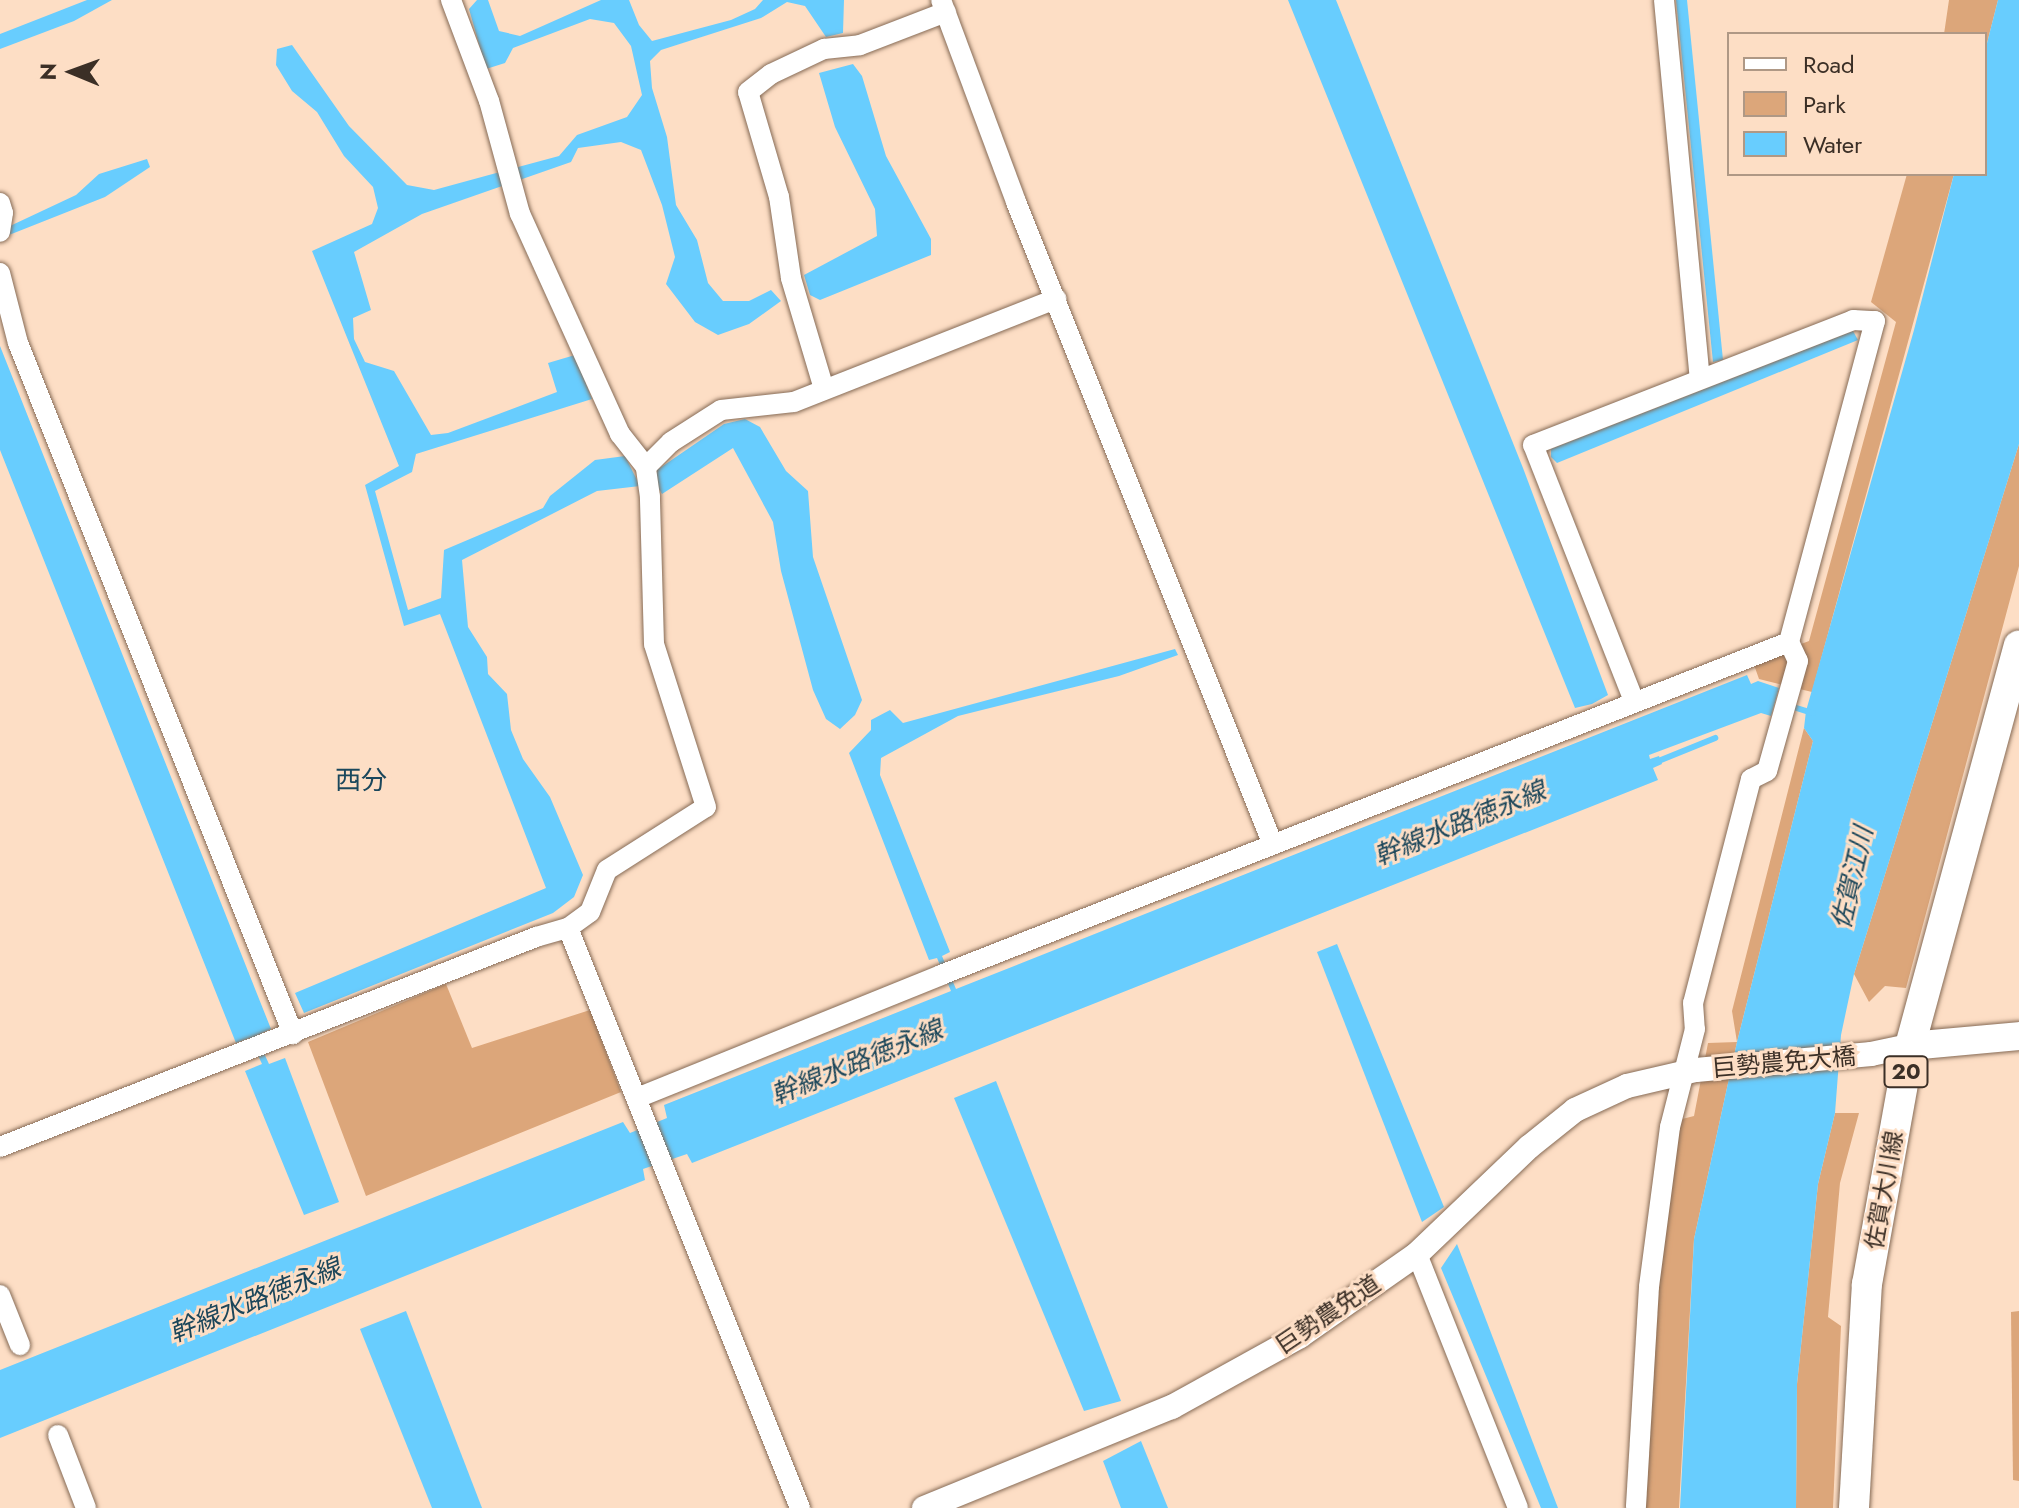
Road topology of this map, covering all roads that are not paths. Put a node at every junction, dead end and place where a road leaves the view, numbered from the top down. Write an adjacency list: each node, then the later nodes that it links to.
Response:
1 (451, 0): 10 (street)
2 (1664, 0): 8 (street)
3 (943, 6): 7 (street); 9 (street)
4 (0, 203): 5 (street)
5 (0, 232)
6 (0, 273): 16 (street)
7 (1056, 299): 9 (street); 14 (street)
8 (1700, 378): 11 (street); 13 (street)
9 (824, 389): 10 (street)
10 (646, 467): 15 (street)
11 (1789, 642): 13 (street); 19 (street)
12 (2019, 646): 18 (main road, 佐賀大川線 / 20)
13 (1634, 701): 14 (street)
14 (1273, 845): 20 (street)
15 (568, 928): 16 (street); 20 (street)
16 (293, 1034): 21 (street)
17 (2019, 1036): 18 (main road)
18 (1910, 1046): 19 (street, 巨勢農免大橋); 31 (main road, 佐賀大川線 / 20)
19 (1690, 1072): 22 (street, 巨勢農免道); 30 (street)
20 (637, 1098): 27 (street)
21 (0, 1147)
22 (1417, 1254): 28 (street, 巨勢農免道); 29 (street)
23 (0, 1295): 24 (street)
24 (20, 1345)
25 (58, 1435): 26 (street)
26 (86, 1508)
27 (800, 1508)
28 (924, 1508)
29 (1518, 1508)
30 (1636, 1508)
31 (1854, 1508)

